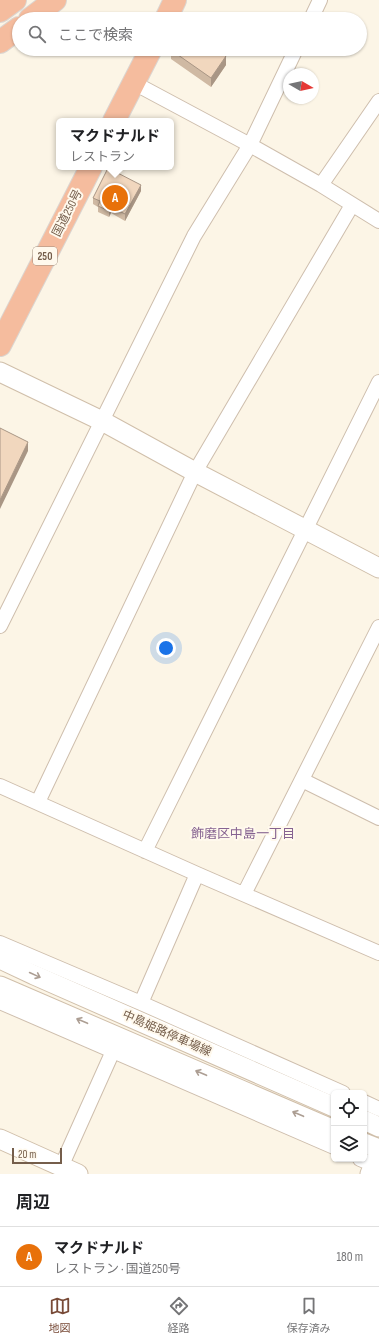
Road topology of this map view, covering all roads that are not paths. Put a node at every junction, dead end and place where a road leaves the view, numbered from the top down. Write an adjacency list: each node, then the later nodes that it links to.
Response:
1 (15, 0): 5 (highway)
2 (55, 0): 6 (highway)
3 (175, 0): 7 (highway)
4 (320, 0): 8 (street)
5 (0, 11)
6 (39, 12)
7 (169, 12)
8 (314, 12)
9 (12, 33): 10 (highway)
10 (0, 42)
11 (148, 56): 13 (highway)
12 (293, 56): 16 (street)
13 (134, 83): 15 (highway); 16 (street)
14 (379, 101): 18 (street)
15 (116, 118)
16 (250, 144): 18 (street); 24 (street)
17 (89, 170): 21 (highway, 国道250号 / 250)
18 (321, 185): 19 (street)
19 (352, 205): 20 (street); 25 (street)
20 (379, 221)
21 (0, 345)
22 (0, 372): 24 (main road)
23 (379, 382): 26 (street)
24 (102, 421): 25 (main road); 28 (street)
25 (195, 472): 26 (main road); 32 (street)
26 (306, 529): 27 (main road); 34 (street)
27 (379, 568)
28 (0, 626)
29 (379, 627): 30 (street)
30 (302, 780): 33 (street); 36 (street)
31 (0, 786): 32 (street)
32 (38, 802): 34 (street)
33 (379, 818)
34 (145, 851): 35 (street)
35 (197, 874): 36 (street); 42 (street)
36 (244, 894): 38 (street)
37 (0, 943): 42 (street)
38 (379, 953)
39 (0, 959): 46 (main road, 中島姫路停車場線, one-way to 46)
40 (0, 986): 50 (main road, 中島姫路停車場線, one-way to 40)
41 (0, 1002): 43 (street)
42 (141, 1003): 44 (street)
43 (113, 1051): 52 (street); 55 (street)
44 (336, 1090)
45 (367, 1103): 47 (street)
46 (331, 1106)
47 (379, 1109)
48 (367, 1121): 49 (main road)
49 (379, 1127)
50 (331, 1129)
51 (0, 1139): 55 (main road)
52 (331, 1146)
53 (367, 1148): 54 (main road)
54 (374, 1161)
55 (69, 1170)

